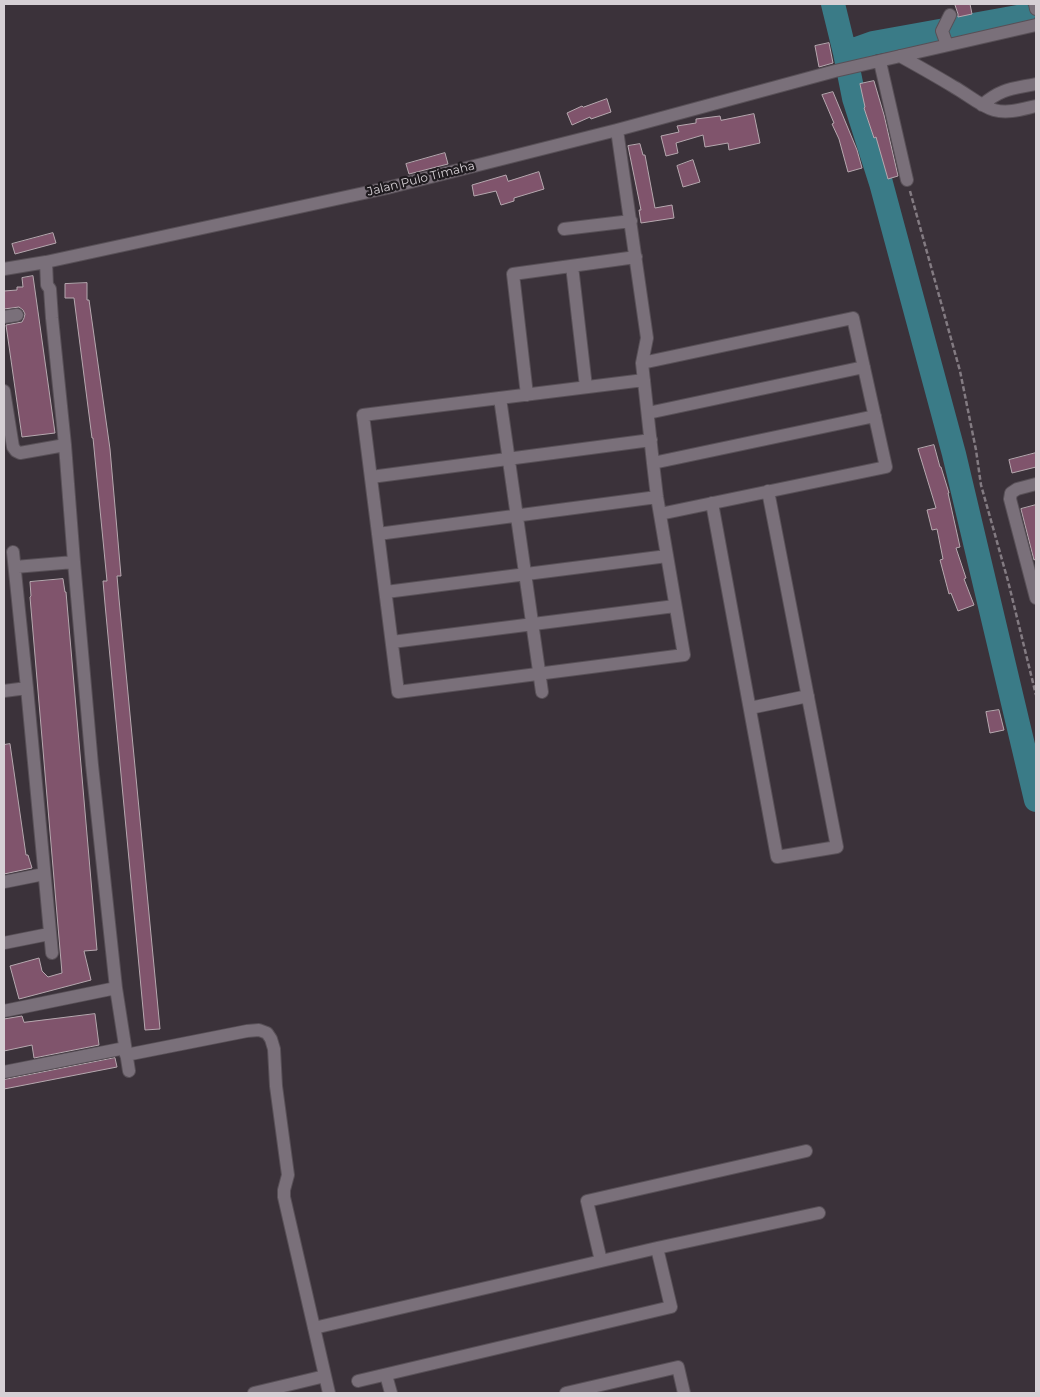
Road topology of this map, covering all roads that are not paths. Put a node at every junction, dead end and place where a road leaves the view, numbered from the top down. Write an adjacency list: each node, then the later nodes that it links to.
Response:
1 (950, 15): 3 (street)
2 (1036, 25): 3 (street, Jalan Pulo Timaha)
3 (947, 45): 4 (street, Jalan Pulo Timaha)
4 (900, 56): 5 (street, Jalan Pulo Timaha); 7 (street)
5 (880, 62): 9 (street, Jalan Pulo Timaha); 10 (street)
6 (1036, 84): 7 (street)
7 (982, 105): 8 (street)
8 (1036, 106)
9 (617, 130): 11 (street); 14 (street, Jalan Pulo Timaha)
10 (907, 180)
11 (631, 221): 12 (street); 13 (street)
12 (564, 230)
13 (636, 257): 15 (street); 19 (street)
14 (49, 262): 16 (street, Jalan Pulo Timaha); 29 (street)
15 (572, 266): 22 (street); 24 (street)
16 (4, 269)
17 (17, 315): 18 (street)
18 (4, 317)
19 (642, 363): 20 (street); 21 (street)
20 (864, 367): 26 (street); 27 (street)
21 (644, 380): 22 (street); 26 (street)
22 (586, 387): 24 (street)
23 (4, 391): 29 (street)
24 (527, 394): 25 (street)
25 (500, 398): 30 (street); 32 (street)
26 (648, 413): 28 (street)
27 (875, 416): 31 (street); 34 (street)
28 (651, 440): 30 (street); 31 (street)
29 (65, 445): 42 (street)
30 (508, 458): 32 (street); 38 (street)
31 (653, 463): 35 (street)
32 (371, 476): 39 (street)
33 (1036, 484): 46 (street)
34 (768, 491): 36 (street); 54 (street)
35 (657, 497): 37 (street); 38 (street)
36 (712, 503): 37 (street); 55 (street)
37 (660, 514): 41 (street)
38 (516, 516): 39 (street); 44 (street)
39 (378, 534): 45 (street)
40 (13, 552): 43 (street)
41 (667, 556): 44 (street); 47 (street)
42 (74, 562): 43 (street); 61 (street)
43 (15, 567): 51 (street)
44 (525, 574): 45 (street); 48 (street)
45 (386, 592): 49 (street)
46 (1036, 598)
47 (675, 606): 48 (street); 50 (street)
48 (532, 625): 49 (street); 50 (street)
49 (392, 642): 50 (street)
50 (539, 674): 53 (street)
51 (27, 688): 52 (street); 56 (street)
52 (4, 691)
53 (542, 692)
54 (808, 696): 55 (street); 55 (street)
55 (750, 708)
56 (44, 874): 57 (street); 58 (street)
57 (4, 882)
58 (49, 934): 59 (street); 60 (street)
59 (4, 943)
60 (52, 953)
61 (116, 988): 62 (street); 63 (street)
62 (4, 1011)
63 (125, 1052): 64 (street); 65 (street); 70 (street)
64 (130, 1071)
65 (4, 1072)
66 (806, 1151): 69 (street)
67 (819, 1213): 68 (street)
68 (657, 1248): 69 (street); 71 (street)
69 (601, 1261): 70 (street)
70 (314, 1328): 72 (street)
71 (386, 1375): 73 (street); 76 (street)
72 (325, 1376): 74 (street); 75 (street)
73 (358, 1381)
74 (254, 1393)
75 (329, 1393)
76 (391, 1393)
77 (566, 1393): 78 (street)
78 (684, 1393)

